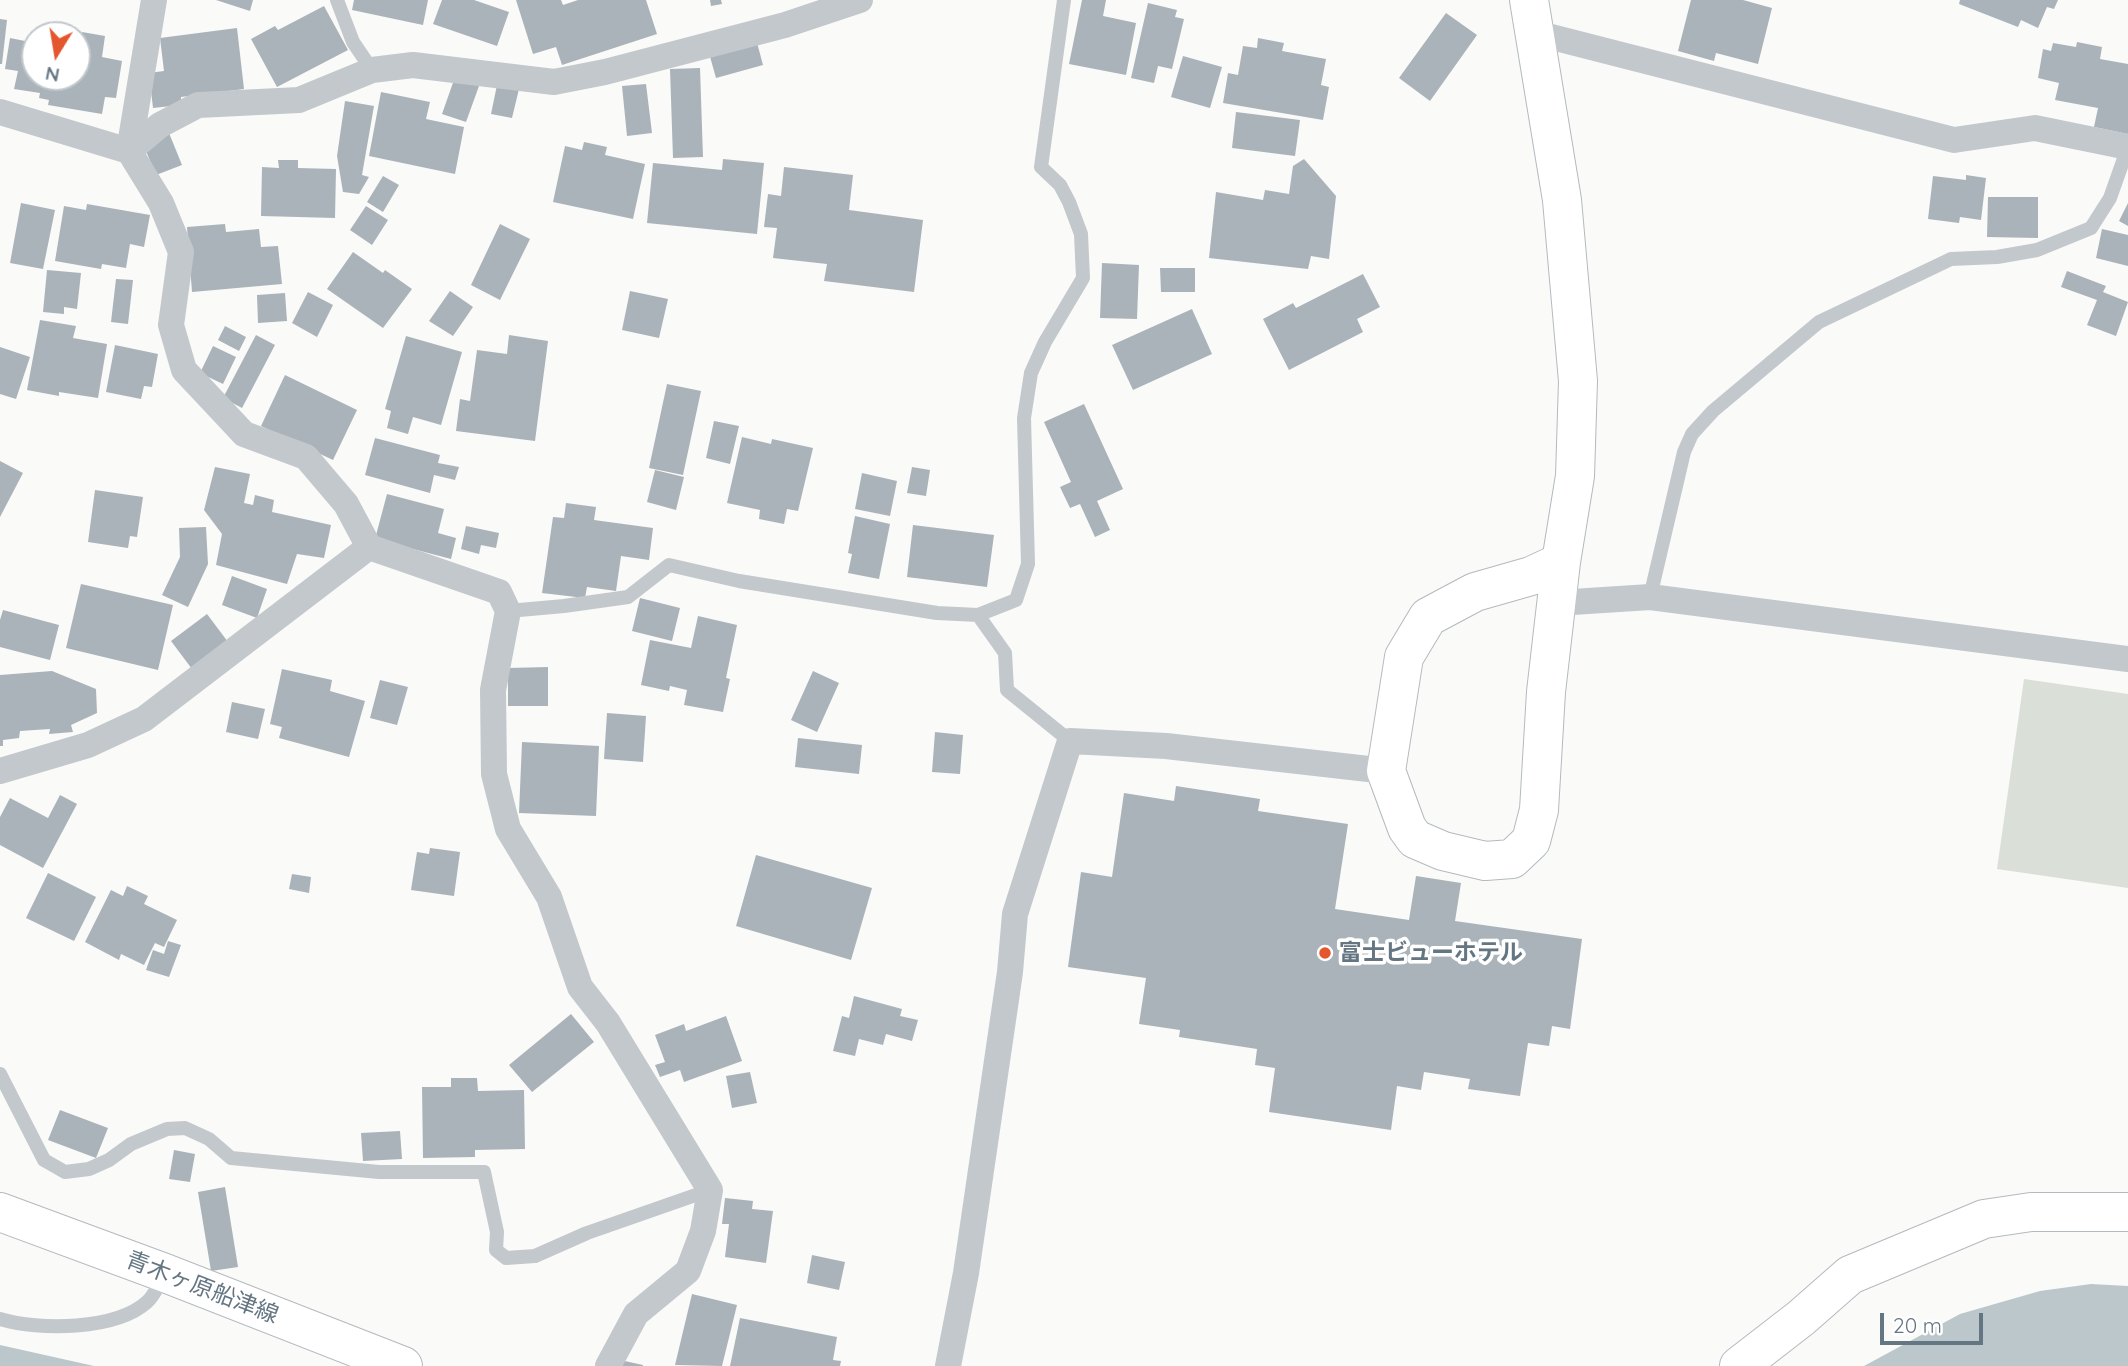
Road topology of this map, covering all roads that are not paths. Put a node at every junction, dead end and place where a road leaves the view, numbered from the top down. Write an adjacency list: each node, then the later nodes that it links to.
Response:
1 (154, 0): 9 (street)
2 (337, 0): 6 (lane)
3 (860, 0): 6 (street)
4 (1064, 0): 15 (lane)
5 (1533, 17): 8 (street); 11 (street)
6 (372, 70): 9 (street)
7 (0, 112): 9 (street)
8 (2128, 147): 12 (lane)
9 (129, 151): 10 (street)
10 (369, 547): 14 (street); 18 (street)
11 (1561, 562): 13 (street); 19 (street)
12 (1650, 597): 13 (street); 16 (street)
13 (1557, 603): 19 (street)
14 (508, 611): 15 (lane); 21 (street)
15 (978, 615): 17 (lane)
16 (2128, 659)
17 (1070, 741): 19 (street); 28 (street)
18 (0, 771)
19 (1386, 771)
20 (0, 1074): 21 (lane)
21 (710, 1190): 27 (street)
22 (0, 1212): 24 (street, 青木ヶ原船津線)
23 (2128, 1212): 29 (street)
24 (165, 1273): 25 (lane); 26 (street, 青木ヶ原船津線)
25 (0, 1319)
26 (403, 1366)
27 (608, 1366)
28 (948, 1366)
29 (1739, 1366)

